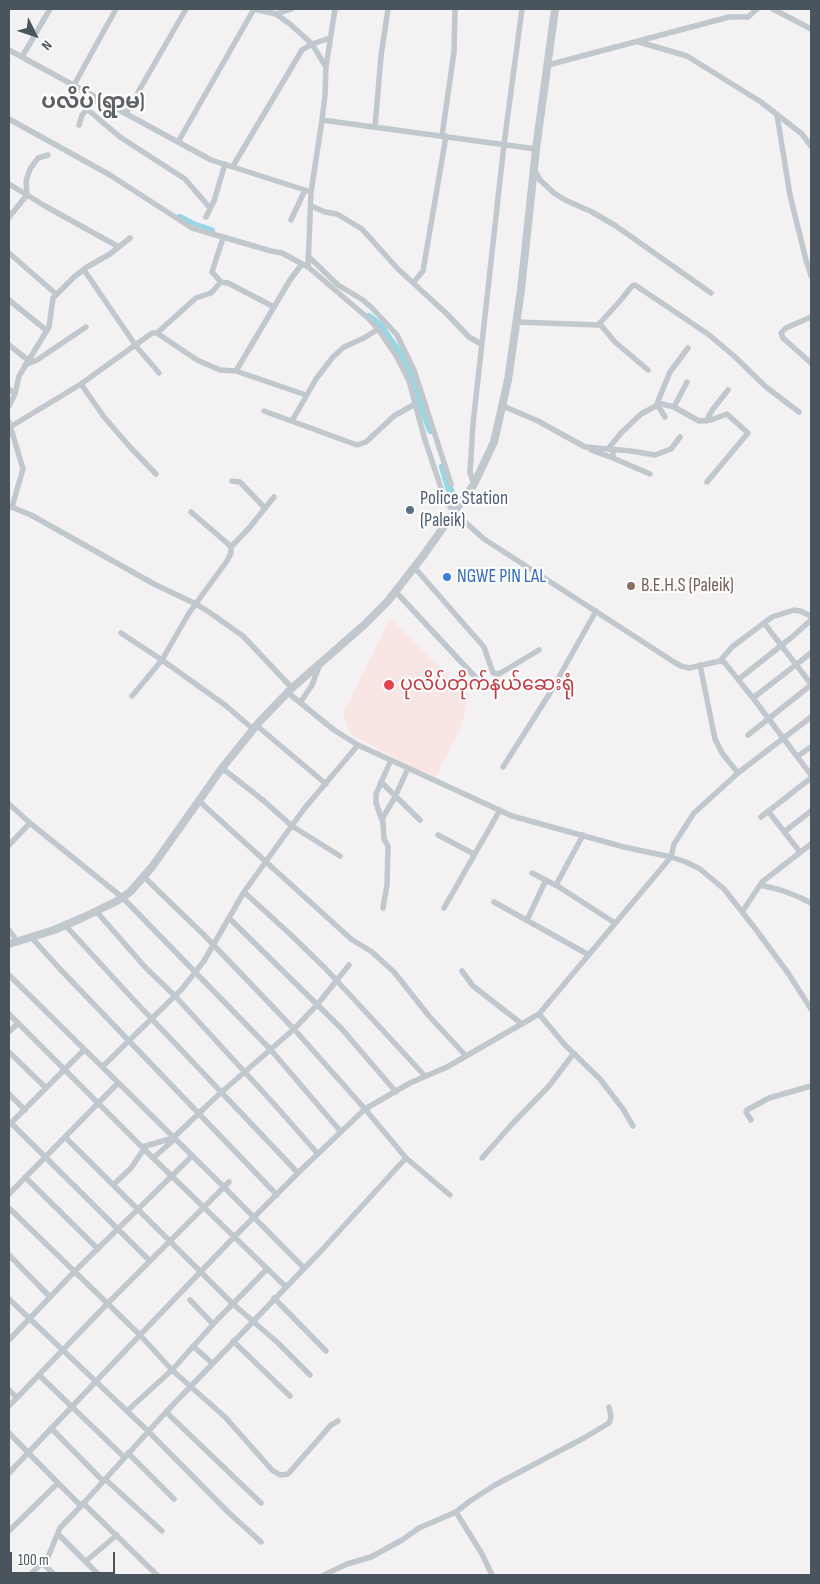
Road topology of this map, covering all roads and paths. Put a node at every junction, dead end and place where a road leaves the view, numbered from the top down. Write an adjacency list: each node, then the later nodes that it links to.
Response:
1 (50, 9): 19 (street)
2 (116, 9): 22 (street)
3 (186, 9): 25 (street)
4 (254, 9): 13 (street); 32 (street)
5 (291, 9): 13 (street)
6 (335, 9): 15 (street)
7 (388, 9): 30 (street)
8 (455, 9): 31 (street)
9 (522, 9): 33 (street)
10 (555, 9): 20 (street)
11 (757, 9): 16 (street)
12 (773, 9): 14 (street)
13 (276, 14): 17 (street)
14 (811, 29)
15 (330, 38): 17 (street); 21 (street)
16 (637, 42): 20 (street); 26 (street)
17 (312, 44): 21 (street); 38 (street)
18 (9, 50): 19 (street)
19 (22, 57): 22 (street)
20 (548, 65): 35 (street)
21 (326, 67): 28 (street)
22 (74, 85): 23 (street)
23 (97, 98): 24 (street); 25 (street)
24 (87, 109): 29 (street); 44 (street)
25 (126, 114): 32 (street)
26 (777, 115): 34 (street); 55 (street)
27 (9, 119): 49 (street)
28 (322, 120): 30 (street); 41 (street)
29 (79, 125)
30 (374, 127): 31 (street)
31 (444, 136): 33 (street); 57 (street)
32 (178, 142): 37 (street)
33 (504, 144): 35 (street); 71 (street)
34 (811, 146)
35 (536, 149): 39 (street)
36 (48, 155): 42 (street)
37 (225, 164): 38 (street); 44 (street)
38 (233, 166): 41 (street)
39 (534, 168): 58 (street); 65 (street)
40 (9, 184): 42 (street)
41 (308, 191): 43 (street); 47 (street)
42 (27, 195): 45 (street); 50 (street)
43 (311, 206): 52 (street); 57 (street)
44 (210, 208): 46 (street)
45 (9, 217)
46 (206, 217)
47 (291, 220)
48 (130, 238): 50 (street)
49 (223, 238): 53 (street); 56 (street)
50 (119, 246): 54 (street)
51 (9, 253): 59 (street)
52 (308, 257): 53 (street); 61 (street)
53 (305, 266): 62 (street); 63 (street)
54 (84, 270): 59 (street); 73 (street)
55 (811, 276)
56 (221, 282): 62 (street); 70 (street)
57 (413, 283): 71 (street)
58 (711, 293)
59 (56, 294): 69 (street)
60 (9, 300): 69 (street)
61 (366, 303): 63 (street); 105 (street)
62 (274, 306): 78 (street)
63 (366, 315): 68 (street)
64 (811, 317): 76 (street)
65 (516, 322): 66 (street); 89 (street)
66 (600, 324): 77 (street); 92 (street)
67 (86, 327): 75 (street)
68 (378, 329): 85 (street); 86 (street)
69 (46, 330): 75 (street)
70 (157, 333): 73 (street); 78 (street)
71 (481, 344): 106 (street)
72 (9, 345): 75 (street)
73 (136, 346): 79 (street); 81 (street)
74 (688, 348): 87 (street)
75 (27, 363): 84 (street)
76 (811, 364)
77 (648, 370)
78 (236, 371): 85 (street)
79 (159, 374)
80 (687, 382): 90 (street)
81 (81, 384): 96 (street); 101 (street)
82 (9, 388): 84 (street)
83 (728, 390): 93 (street)
84 (15, 394): 88 (street)
85 (306, 395): 95 (street)
86 (415, 404): 95 (street); 111 (street)
87 (657, 404): 90 (street); 94 (street); 99 (street)
88 (9, 406)
89 (503, 406): 98 (street); 106 (street)
90 (674, 407): 93 (street)
91 (264, 411): 95 (street)
92 (799, 412)
93 (712, 416): 104 (street)
94 (665, 417)
95 (292, 421)
96 (10, 424): 108 (street)
97 (680, 437): 99 (street)
98 (589, 448): 99 (street); 100 (street)
99 (610, 449): 100 (street)
100 (613, 458): 102 (street)
101 (156, 474)
102 (650, 474)
103 (232, 481): 109 (street)
104 (707, 482)
105 (451, 484)
106 (474, 484): 111 (street)
107 (274, 497): 109 (street)
108 (10, 506): 115 (street)
109 (265, 508): 112 (street)
110 (191, 512): 112 (street)
111 (455, 513): 113 (street); 116 (street)
112 (231, 547): 115 (street)
113 (414, 567): 114 (street); 122 (street)
114 (395, 591): 126 (street); 129 (street)
115 (196, 604): 124 (street); 132 (street)
116 (596, 612): 128 (street); 145 (street)
117 (811, 616): 119 (street)
118 (811, 620): 121 (street)
119 (764, 622): 121 (street); 125 (street)
120 (121, 633): 124 (street)
121 (782, 646): 127 (street); 130 (street)
122 (539, 650)
123 (811, 653): 127 (street)
124 (162, 660): 133 (street); 138 (street)
125 (720, 661): 128 (street); 130 (street)
126 (321, 662): 132 (street); 135 (street)
127 (797, 664): 131 (street); 134 (street)
128 (700, 665): 148 (street)
129 (478, 680)
130 (739, 680): 134 (street)
131 (811, 684): 137 (street)
132 (289, 690): 135 (street); 138 (street)
133 (132, 696)
134 (753, 698): 137 (street)
135 (300, 703): 141 (street)
136 (811, 717): 140 (street)
137 (769, 718): 139 (street); 140 (street)
138 (255, 727): 146 (street); 152 (street)
139 (748, 735)
140 (784, 738): 143 (street); 148 (street)
141 (358, 745): 144 (street); 152 (street)
142 (811, 747): 143 (street)
143 (798, 756): 149 (street)
144 (391, 760): 147 (street); 151 (street)
145 (503, 767)
146 (222, 768): 154 (street); 163 (street)
147 (408, 768): 153 (street); 156 (street)
148 (738, 774): 172 (street)
149 (811, 774)
150 (811, 778): 157 (street)
151 (381, 782): 153 (street); 160 (street)
152 (326, 784): 163 (street)
153 (395, 797): 160 (street); 161 (street)
154 (199, 801): 173 (street); 175 (street)
155 (9, 804): 162 (street)
156 (500, 810): 166 (street); 170 (street)
157 (768, 811): 159 (street); 164 (street)
158 (811, 811): 164 (street)
159 (761, 816)
160 (382, 819): 183 (street)
161 (420, 820)
162 (30, 823): 168 (street); 180 (street)
163 (292, 826): 171 (street); 173 (street)
164 (784, 832): 169 (street)
165 (438, 835): 170 (street)
166 (583, 835): 172 (street); 177 (street)
167 (811, 844): 169 (street)
168 (9, 845)
169 (800, 852): 178 (street)
170 (474, 854): 184 (street)
171 (340, 856)
172 (671, 857): 186 (street); 189 (street)
173 (265, 862): 179 (street); 217 (street)
174 (532, 873): 176 (street)
175 (144, 877): 180 (street); 195 (street)
176 (546, 880): 177 (street); 188 (street)
177 (556, 885): 189 (street)
178 (760, 885): 182 (street); 186 (street)
179 (244, 892): 187 (street); 201 (street)
180 (122, 898): 185 (street); 199 (street)
181 (494, 902): 188 (street)
182 (811, 904)
183 (383, 908)
184 (444, 908)
185 (96, 911): 190 (street); 202 (street)
186 (742, 912): 204 (street)
187 (229, 918): 195 (street); 203 (street)
188 (527, 920): 196 (street)
189 (615, 923): 196 (street)
190 (65, 925): 192 (street); 207 (street)
191 (9, 930): 193 (street)
192 (32, 937): 193 (street); 212 (street)
193 (17, 941): 194 (street)
194 (9, 944)
195 (213, 945): 199 (street); 210 (street)
196 (589, 954): 206 (street)
197 (349, 965): 201 (street)
198 (462, 971): 209 (street)
199 (195, 972): 202 (street); 214 (street)
200 (9, 975): 213 (street)
201 (337, 980): 203 (street); 221 (street)
202 (176, 996): 207 (street); 220 (street)
203 (317, 1005): 210 (street); 225 (street)
204 (811, 1009)
205 (9, 1014): 208 (street)
206 (539, 1014): 209 (street); 216 (street)
207 (152, 1020): 212 (street); 226 (street)
208 (18, 1023): 211 (street); 219 (street)
209 (522, 1024): 217 (street)
210 (294, 1029): 214 (street); 229 (street)
211 (9, 1032)
212 (129, 1041): 218 (street); 231 (street)
213 (84, 1050): 218 (street); 219 (street)
214 (270, 1050): 220 (street); 235 (street)
215 (9, 1052): 224 (street)
216 (574, 1053): 234 (street); 244 (street)
217 (466, 1056): 221 (street)
218 (102, 1068): 222 (street)
219 (64, 1069): 224 (street); 228 (street)
220 (245, 1072): 226 (street); 239 (street)
221 (425, 1076): 225 (street)
222 (118, 1083): 228 (street); 237 (street)
223 (811, 1086): 232 (street)
224 (45, 1087): 230 (street)
225 (396, 1092): 229 (street)
226 (222, 1093): 231 (street); 245 (street)
227 (9, 1094): 230 (street)
228 (98, 1103): 236 (street); 238 (street)
229 (365, 1109): 235 (street); 243 (street)
230 (25, 1110): 233 (street)
231 (198, 1113): 237 (street); 251 (street)
232 (751, 1120)
233 (10, 1124): 241 (street)
234 (633, 1126)
235 (341, 1132): 239 (street)
236 (65, 1137): 241 (street); 248 (street)
237 (174, 1138): 238 (street); 240 (street); 242 (street)
238 (143, 1148): 242 (street); 248 (street)
239 (318, 1154): 245 (street)
240 (192, 1156): 246 (street); 249 (street)
241 (45, 1157): 247 (street); 257 (street)
242 (153, 1158): 246 (street)
243 (406, 1158): 252 (street); 263 (street)
244 (482, 1158)
245 (298, 1173): 251 (street)
246 (173, 1175): 253 (street); 255 (street)
247 (25, 1177): 250 (street); 260 (street)
248 (114, 1184): 255 (street)
249 (227, 1184): 253 (street); 256 (street)
250 (9, 1194)
251 (277, 1195): 256 (street)
252 (450, 1195)
253 (204, 1206): 258 (street); 259 (street)
254 (9, 1208): 265 (street)
255 (139, 1209): 257 (street); 259 (street)
256 (254, 1218): 258 (street); 263 (street)
257 (118, 1230): 260 (street); 262 (street)
258 (234, 1237): 264 (street); 266 (street)
259 (170, 1240): 262 (street); 266 (street)
260 (98, 1249): 265 (street)
261 (9, 1254): 268 (street)
262 (150, 1261): 272 (street)
263 (304, 1268): 267 (street)
264 (267, 1269): 267 (street); 273 (street)
265 (75, 1271): 268 (street); 272 (street)
266 (201, 1271): 273 (street); 277 (street)
267 (286, 1286): 269 (street)
268 (50, 1297): 274 (street)
269 (274, 1298): 275 (street); 282 (street)
270 (9, 1299): 274 (street)
271 (190, 1300): 276 (street)
272 (107, 1304): 277 (street); 281 (street)
273 (233, 1304): 275 (street); 276 (street)
274 (29, 1319): 278 (street); 281 (street)
275 (252, 1320): 279 (street); 286 (street)
276 (213, 1324): 280 (street)
277 (140, 1334): 284 (street); 287 (street)
278 (9, 1340)
279 (233, 1341): 283 (street); 290 (street)
280 (193, 1346): 283 (street); 284 (street)
281 (62, 1350): 285 (street); 287 (street)
282 (326, 1351)
283 (212, 1363): 288 (street)
284 (172, 1370): 288 (street); 295 (street)
285 (39, 1375): 291 (street); 293 (street)
286 (310, 1375)
287 (95, 1382): 293 (street); 295 (street)
288 (190, 1386): 296 (street); 297 (street)
289 (9, 1390): 291 (street)
290 (290, 1396)
291 (17, 1398): 292 (street)
292 (9, 1406)
293 (72, 1406): 298 (street); 302 (street)
294 (609, 1407): 309 (street)
295 (127, 1411): 299 (street)
296 (166, 1412): 299 (street); 307 (street)
297 (338, 1421)
298 (51, 1428): 301 (street); 304 (street)
299 (148, 1431): 302 (street); 314 (street)
300 (9, 1433): 301 (street)
301 (28, 1452): 303 (street); 305 (street)
302 (126, 1455): 304 (street); 306 (street)
303 (9, 1473)
304 (104, 1480): 308 (street); 311 (street)
305 (58, 1483): 308 (street); 310 (street)
306 (174, 1499)
307 (261, 1503)
308 (82, 1504): 312 (street); 313 (street)
309 (456, 1512): 323 (street); 324 (street)
310 (10, 1528)
311 (162, 1531)
312 (58, 1534): 315 (street); 316 (street)
313 (117, 1535): 315 (street); 322 (street)
314 (261, 1542)
315 (86, 1561): 321 (street)
316 (42, 1563): 319 (street); 320 (street)
317 (9, 1572): 318 (street)
318 (12, 1575)
319 (30, 1575)
320 (55, 1575)
321 (99, 1575)
322 (157, 1575)
323 (324, 1575)
324 (492, 1575)

